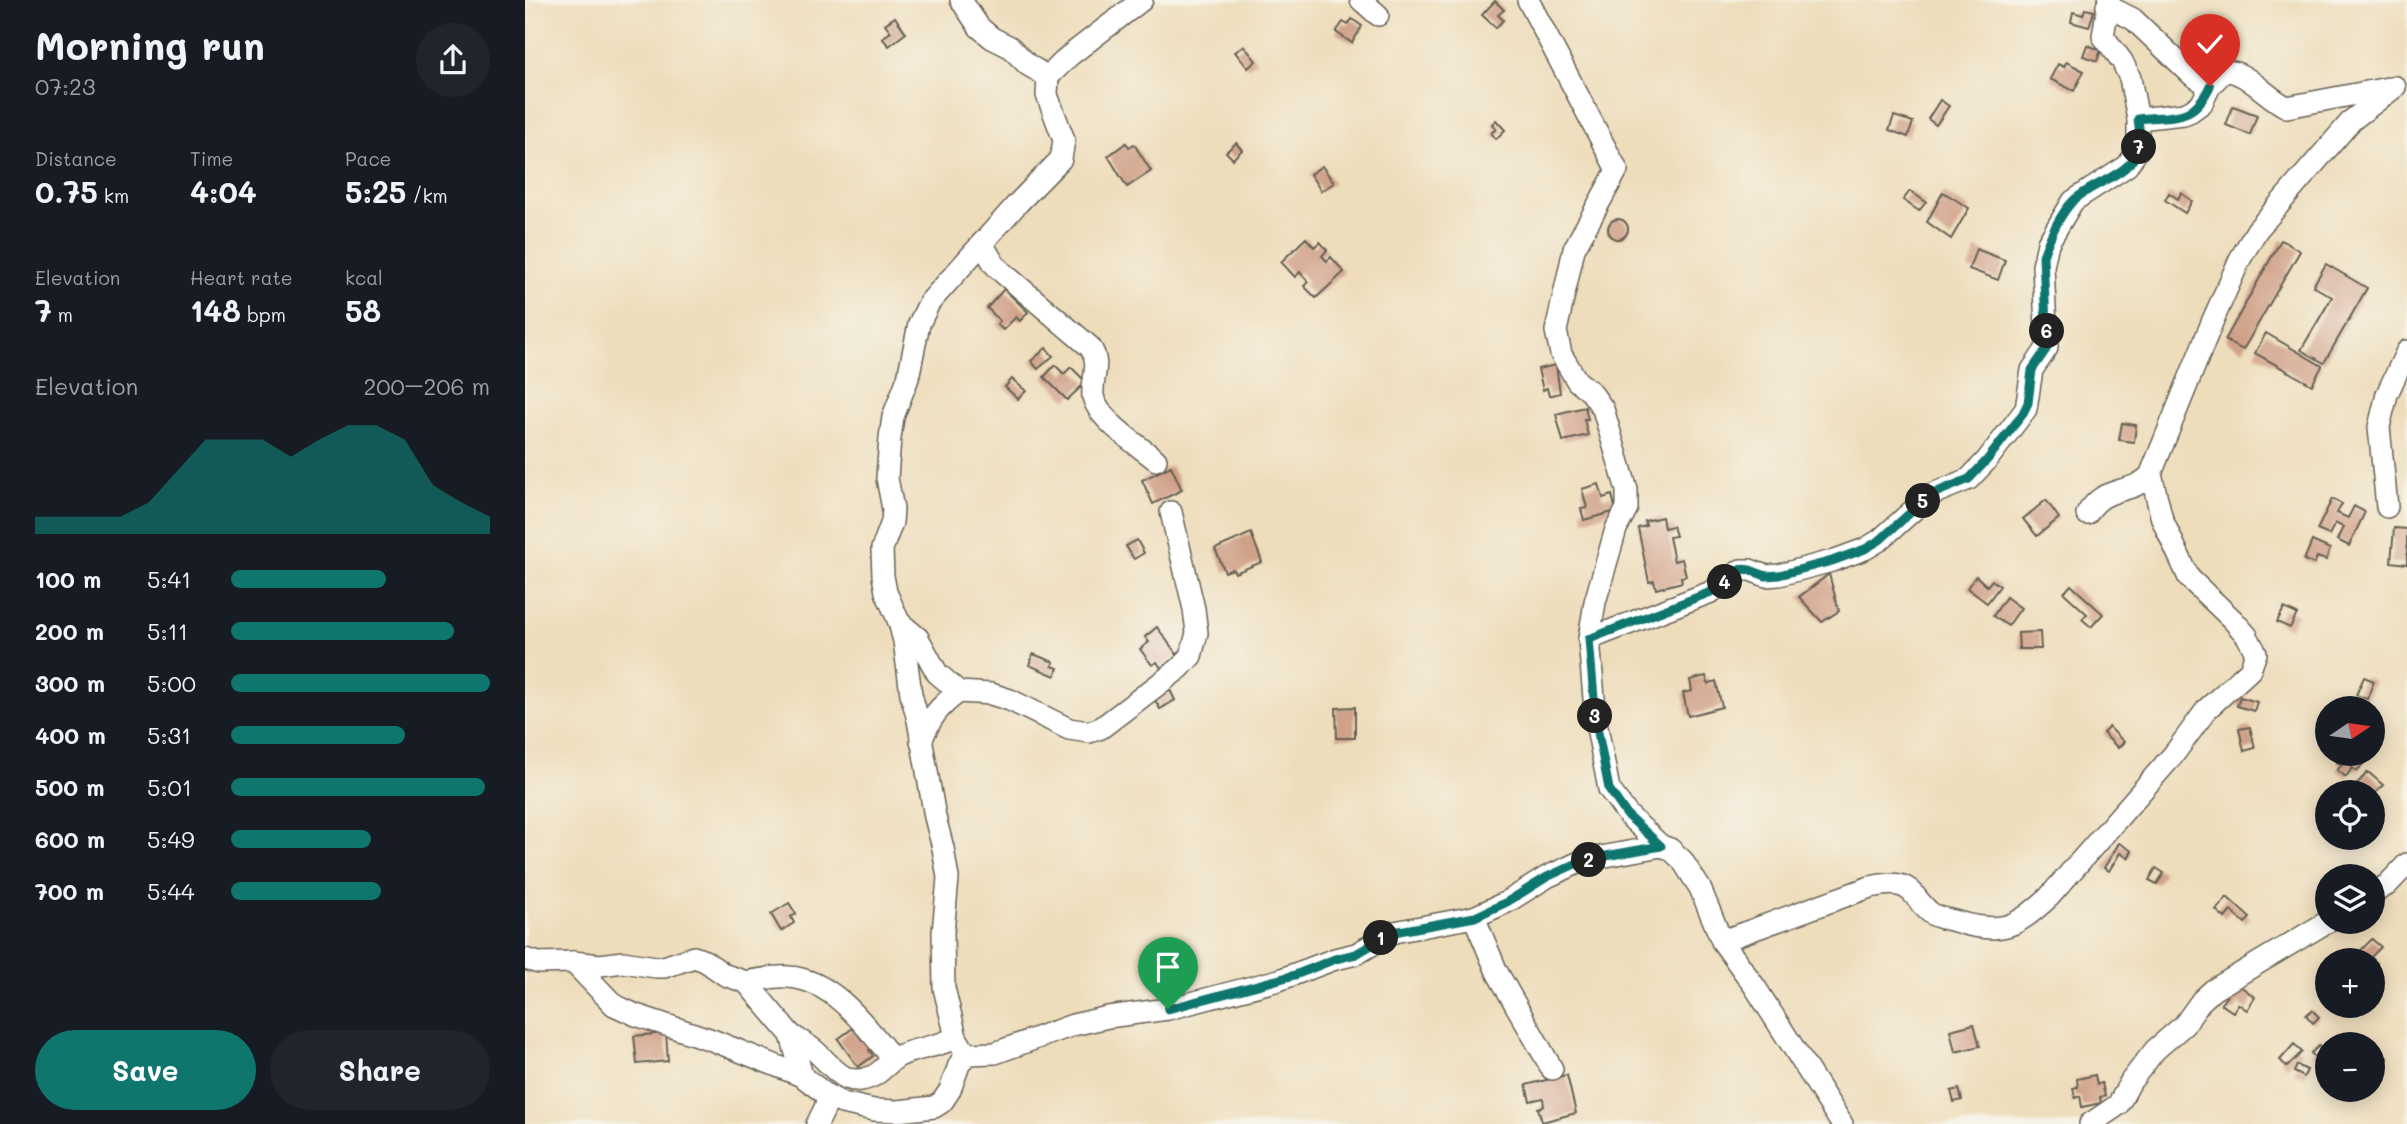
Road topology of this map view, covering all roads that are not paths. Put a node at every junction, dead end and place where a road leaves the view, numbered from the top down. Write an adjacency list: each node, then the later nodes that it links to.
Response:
1 (961, 0): 7 (street)
2 (1142, 0): 7 (street)
3 (1361, 0): 6 (street)
4 (1528, 0): 19 (street)
5 (2108, 3): 8 (street); 10 (street)
6 (1378, 16)
7 (1048, 77): 11 (street)
8 (2210, 86): 9 (street); 10 (street)
9 (2401, 86): 14 (street)
10 (2138, 119): 19 (street)
11 (982, 243): 13 (street); 18 (street)
12 (2407, 351): 15 (street)
13 (1156, 460)
14 (2151, 474): 17 (street); 27 (street)
15 (2387, 507)
16 (1171, 512): 20 (street)
17 (2087, 514)
18 (899, 622): 20 (street); 21 (street)
19 (1589, 639): 22 (street)
20 (959, 692): 21 (street)
21 (921, 741): 32 (street)
22 (1661, 846): 25 (street); 27 (street)
23 (2407, 864): 24 (street)
24 (2385, 884)
25 (1475, 917): 32 (street); 34 (street)
26 (2315, 929): 39 (street)
27 (1722, 941): 38 (street)
28 (525, 959): 29 (street)
29 (573, 962): 30 (street); 35 (street)
30 (746, 982): 31 (street); 33 (street)
31 (791, 1035): 33 (street); 35 (street)
32 (961, 1046): 33 (street); 36 (street)
33 (893, 1059)
34 (1552, 1069)
35 (802, 1076): 36 (street)
36 (828, 1096): 37 (street)
37 (817, 1124)
38 (1842, 1124)
39 (2089, 1124)

